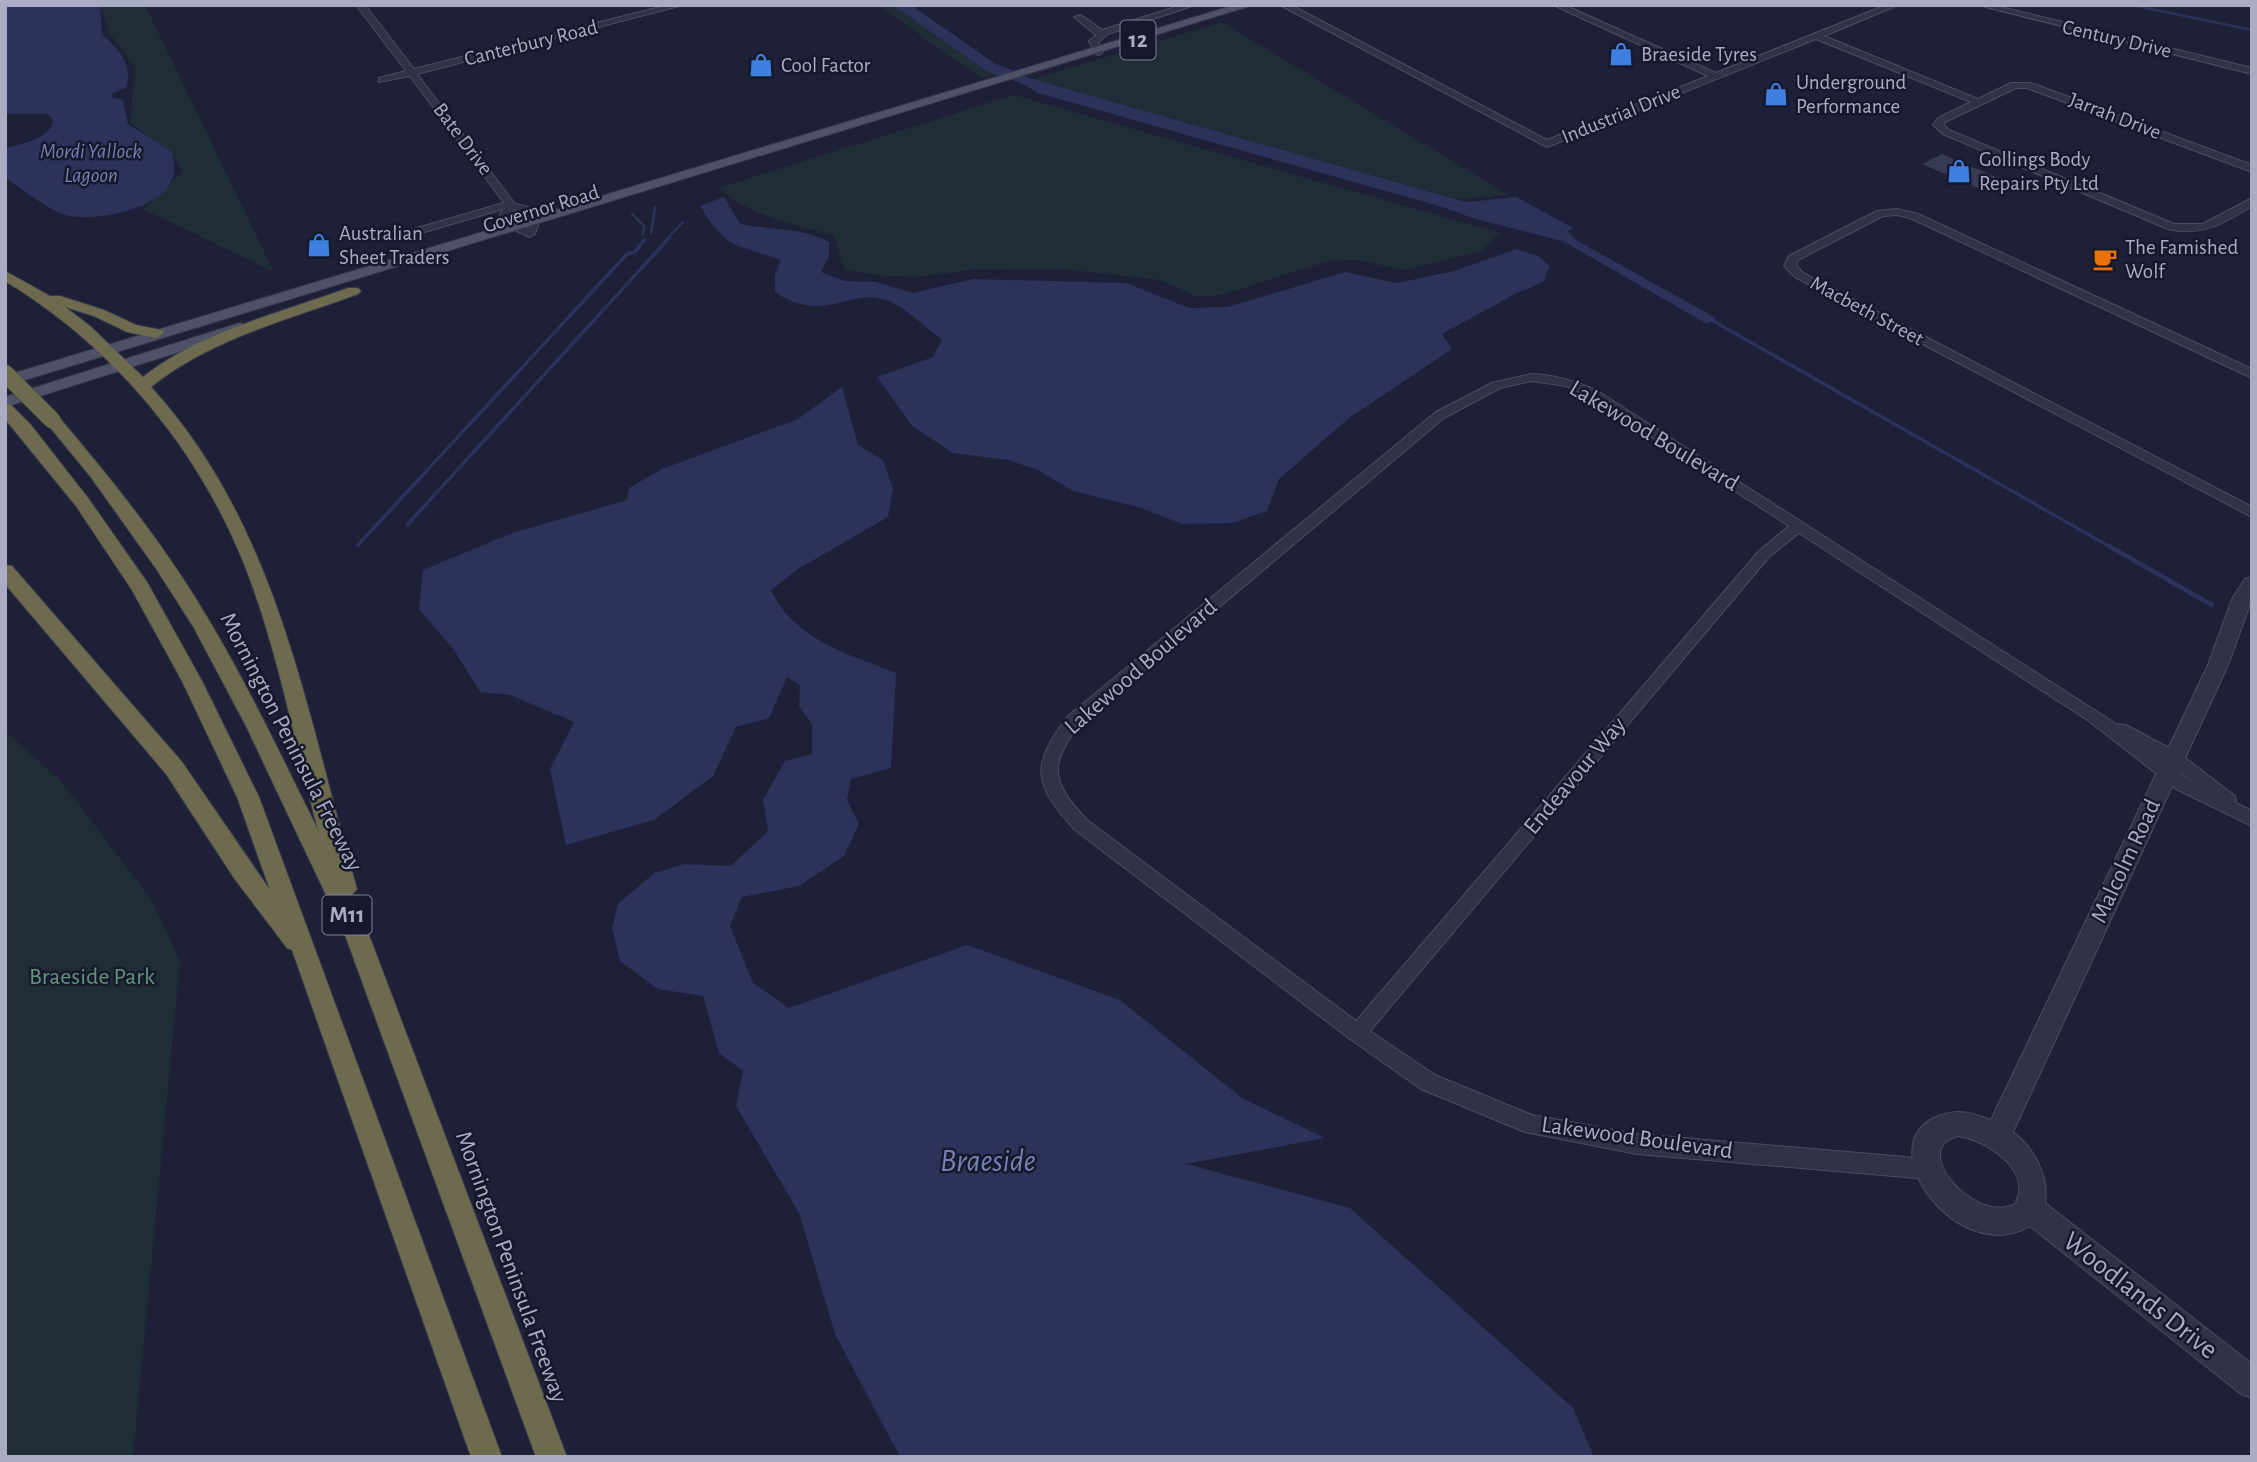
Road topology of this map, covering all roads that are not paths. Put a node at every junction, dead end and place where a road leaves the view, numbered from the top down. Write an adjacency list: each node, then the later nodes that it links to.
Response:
1 (360, 5): 16 (street, Bate Drive)
2 (679, 5): 16 (street, Canterbury Road)
3 (1191, 5): 11 (street)
4 (1248, 5): 14 (main road, Governor Road / 12)
5 (1284, 5): 17 (street, Industrial Drive)
6 (1557, 5): 17 (street)
7 (1894, 5): 13 (street, Industrial Drive)
8 (1982, 5): 15 (street, Century Drive)
9 (1078, 17): 10 (street)
10 (1088, 23): 11 (street); 12 (street)
11 (1111, 30): 12 (street)
12 (1101, 34): 14 (street)
13 (1816, 36): 17 (street, Industrial Drive); 19 (street)
14 (1099, 52): 26 (main road, Governor Road / 12)
15 (2252, 71)
16 (413, 73): 18 (street, Canterbury Road); 22 (street, Bate Drive)
17 (1715, 76)
18 (382, 80)
19 (1978, 102): 20 (street, Jarrah Drive); 23 (street, Jarrah Drive)
20 (2252, 169)
21 (2252, 201): 23 (street, Jarrah Drive)
22 (510, 205): 25 (street, Bate Drive); 26 (street, Bate Drive); 27 (street)
23 (2240, 208): 24 (street)
24 (2252, 213)
25 (515, 228): 26 (main road, Governor Road / 12); 31 (main road, Governor Road / 12)
26 (532, 228): 29 (main road, Governor Road / 12)
27 (407, 234)
28 (5, 275): 30 (highway)
29 (353, 291): 33 (main road, Governor Road / 12); 37 (highway)
30 (39, 295): 31 (highway); 32 (highway)
31 (156, 333): 32 (main road, Governor Road / 12)
32 (105, 349): 33 (highway); 36 (main road, Governor Road / 12)
33 (122, 365): 37 (highway); 38 (main road, Governor Road / 12)
34 (5, 373): 46 (highway, Mornington Peninsula Freeway / M11, bridge)
35 (2252, 374): 40 (street, Macbeth Street)
36 (5, 381)
37 (142, 386): 46 (highway)
38 (5, 402)
39 (5, 409): 47 (highway, M11)
40 (2252, 513)
41 (1798, 526): 44 (street, Lakewood Boulevard); 48 (street, Endeavour Way); 48 (street, Lakewood Boulevard)
42 (5, 571): 47 (highway)
43 (2247, 592): 44 (street, Malcolm Road)
44 (2170, 766): 45 (street, Lakewood Boulevard); 49 (street, Malcolm Road)
45 (2251, 818)
46 (357, 935): 54 (highway, Mornington Peninsula Freeway / M11)
47 (309, 960): 53 (highway, M11)
48 (1357, 1032): 50 (street, Lakewood Boulevard)
49 (1997, 1136): 50 (street); 51 (street)
50 (1928, 1169): 51 (street)
51 (2029, 1208): 52 (street, Woodlands Drive)
52 (2252, 1383)
53 (487, 1457)
54 (552, 1457)

